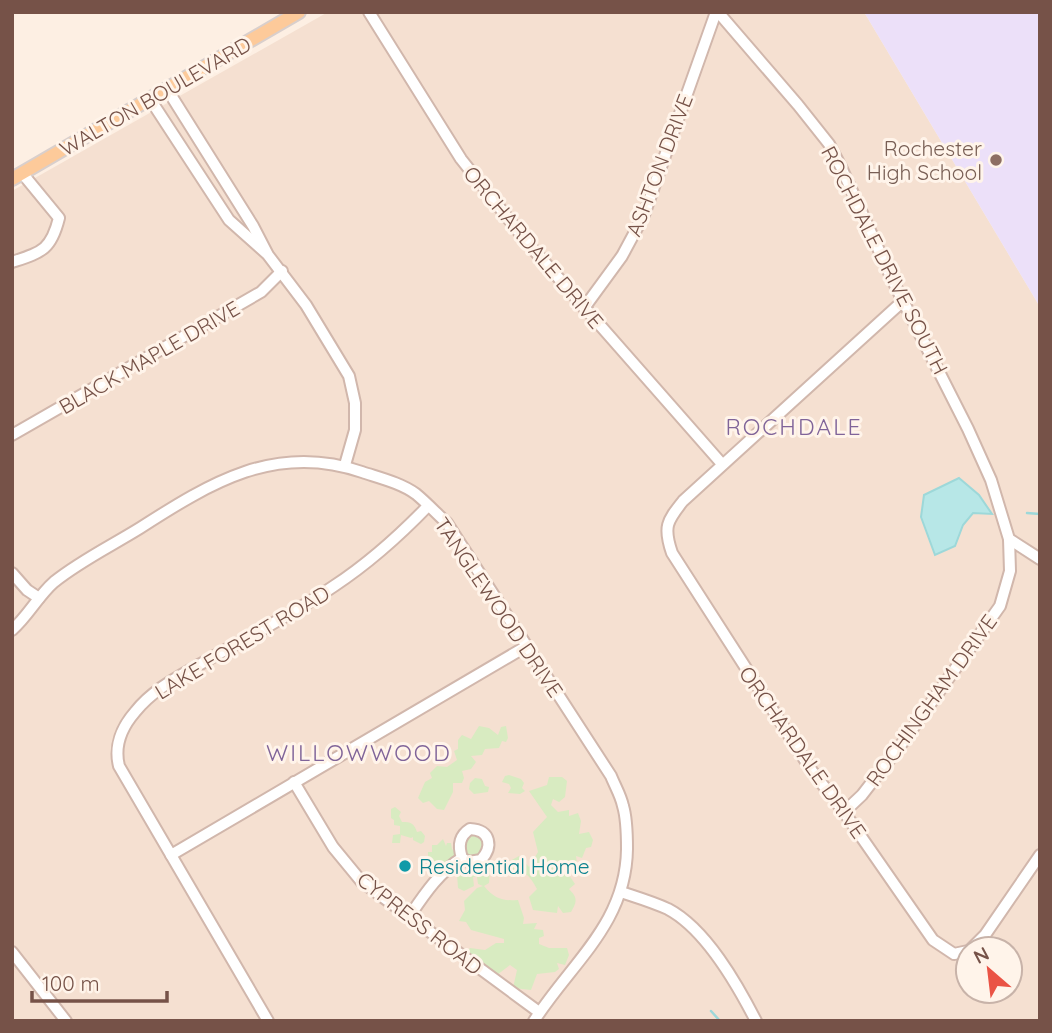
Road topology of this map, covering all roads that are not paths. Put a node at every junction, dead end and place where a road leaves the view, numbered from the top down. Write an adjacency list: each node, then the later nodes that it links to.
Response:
1 (299, 12): 4 (main road, WALTON BOULEVARD)
2 (369, 12): 11 (street, ORCHARDALE DRIVE)
3 (717, 12): 10 (street, ROCHDALE DRIVE SOUTH); 11 (street, ASHTON DRIVE)
4 (167, 89): 5 (main road, WALTON BOULEVARD); 7 (street)
5 (150, 99): 6 (main road, WALTON BOULEVARD); 7 (street)
6 (17, 176): 8 (street)
7 (268, 255): 9 (street)
8 (12, 262)
9 (282, 271): 12 (street, BLACK MAPLE DRIVE); 14 (street)
10 (904, 301): 13 (street); 16 (street, ROCHDALE DRIVE SOUTH)
11 (584, 308): 13 (street, ORCHARDALE DRIVE)
12 (12, 435)
13 (722, 464): 23 (street, ORCHARDALE DRIVE)
14 (345, 465): 15 (street, TANGLEWOOD DRIVE); 19 (street, TANGLEWOOD DRIVE)
15 (428, 506): 21 (street, TANGLEWOOD DRIVE); 24 (street, LAKE FOREST ROAD)
16 (1009, 539): 17 (street); 23 (street, ROCHINGHAM DRIVE)
17 (1040, 559)
18 (12, 573): 19 (street)
19 (39, 598): 20 (street, TANGLEWOOD DRIVE)
20 (12, 630)
21 (527, 646): 22 (street); 27 (street, TANGLEWOOD DRIVE)
22 (294, 782): 24 (street); 28 (street, CYPRESS ROAD)
23 (844, 813): 31 (street, ORCHARDALE DRIVE)
24 (171, 855): 34 (street, LAKE FOREST ROAD)
25 (1040, 855): 29 (street)
26 (462, 858): 28 (street)
27 (621, 892): 32 (street, TANGLEWOOD DRIVE); 35 (street)
28 (409, 917): 32 (street, CYPRESS ROAD)
29 (985, 935)
30 (12, 952): 33 (street)
31 (954, 954)
32 (537, 1016)
33 (66, 1021)
34 (268, 1021)
35 (756, 1021)

